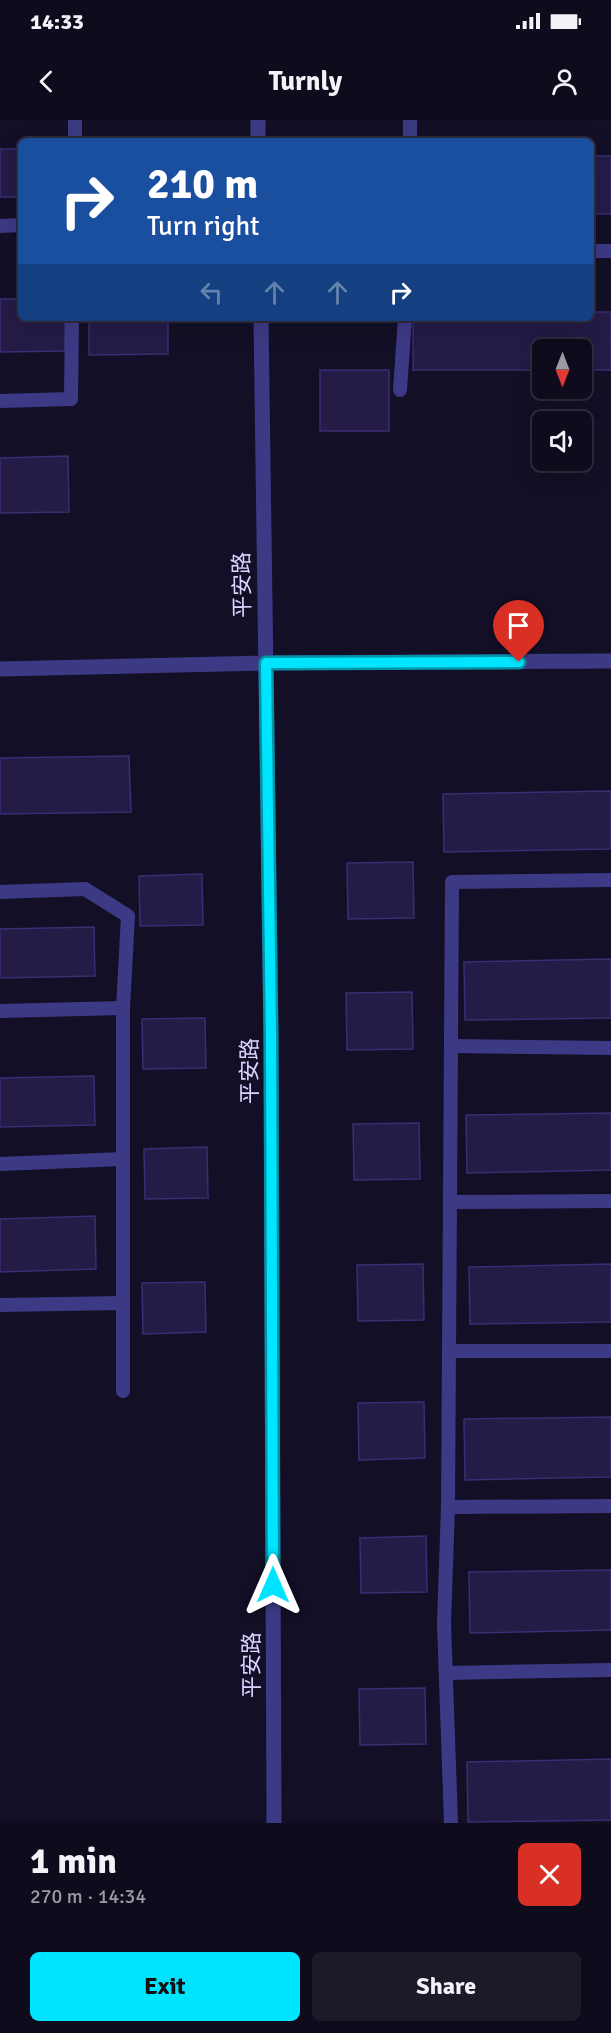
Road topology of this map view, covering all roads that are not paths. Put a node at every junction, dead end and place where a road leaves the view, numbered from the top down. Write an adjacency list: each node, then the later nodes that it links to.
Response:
1 (75, 120): 4 (lane)
2 (258, 120): 5 (street)
3 (410, 120): 6 (lane)
4 (75, 138)
5 (258, 138)
6 (410, 138)
7 (18, 225): 8 (lane)
8 (0, 226)
9 (594, 251): 10 (lane)
10 (611, 251)
11 (72, 321): 15 (lane)
12 (261, 321): 17 (street, 平安路)
13 (405, 321): 14 (lane)
14 (400, 390)
15 (0, 401)
16 (611, 661): 17 (street)
17 (266, 663): 18 (street); 38 (street, 平安路)
18 (0, 669)
19 (611, 880): 23 (lane)
20 (0, 892): 21 (lane)
21 (123, 1008): 22 (lane); 25 (lane)
22 (0, 1011)
23 (451, 1046): 24 (lane); 28 (lane)
24 (611, 1048)
25 (123, 1159): 26 (lane); 29 (lane)
26 (0, 1164)
27 (611, 1201): 28 (lane)
28 (450, 1202): 31 (lane)
29 (123, 1303): 30 (lane); 33 (lane)
30 (0, 1305)
31 (449, 1351): 32 (lane); 35 (lane)
32 (611, 1351)
33 (123, 1391)
34 (611, 1506): 35 (lane)
35 (448, 1507): 37 (lane)
36 (611, 1670): 37 (lane)
37 (446, 1673): 39 (lane)
38 (274, 1823)
39 (451, 1823)

